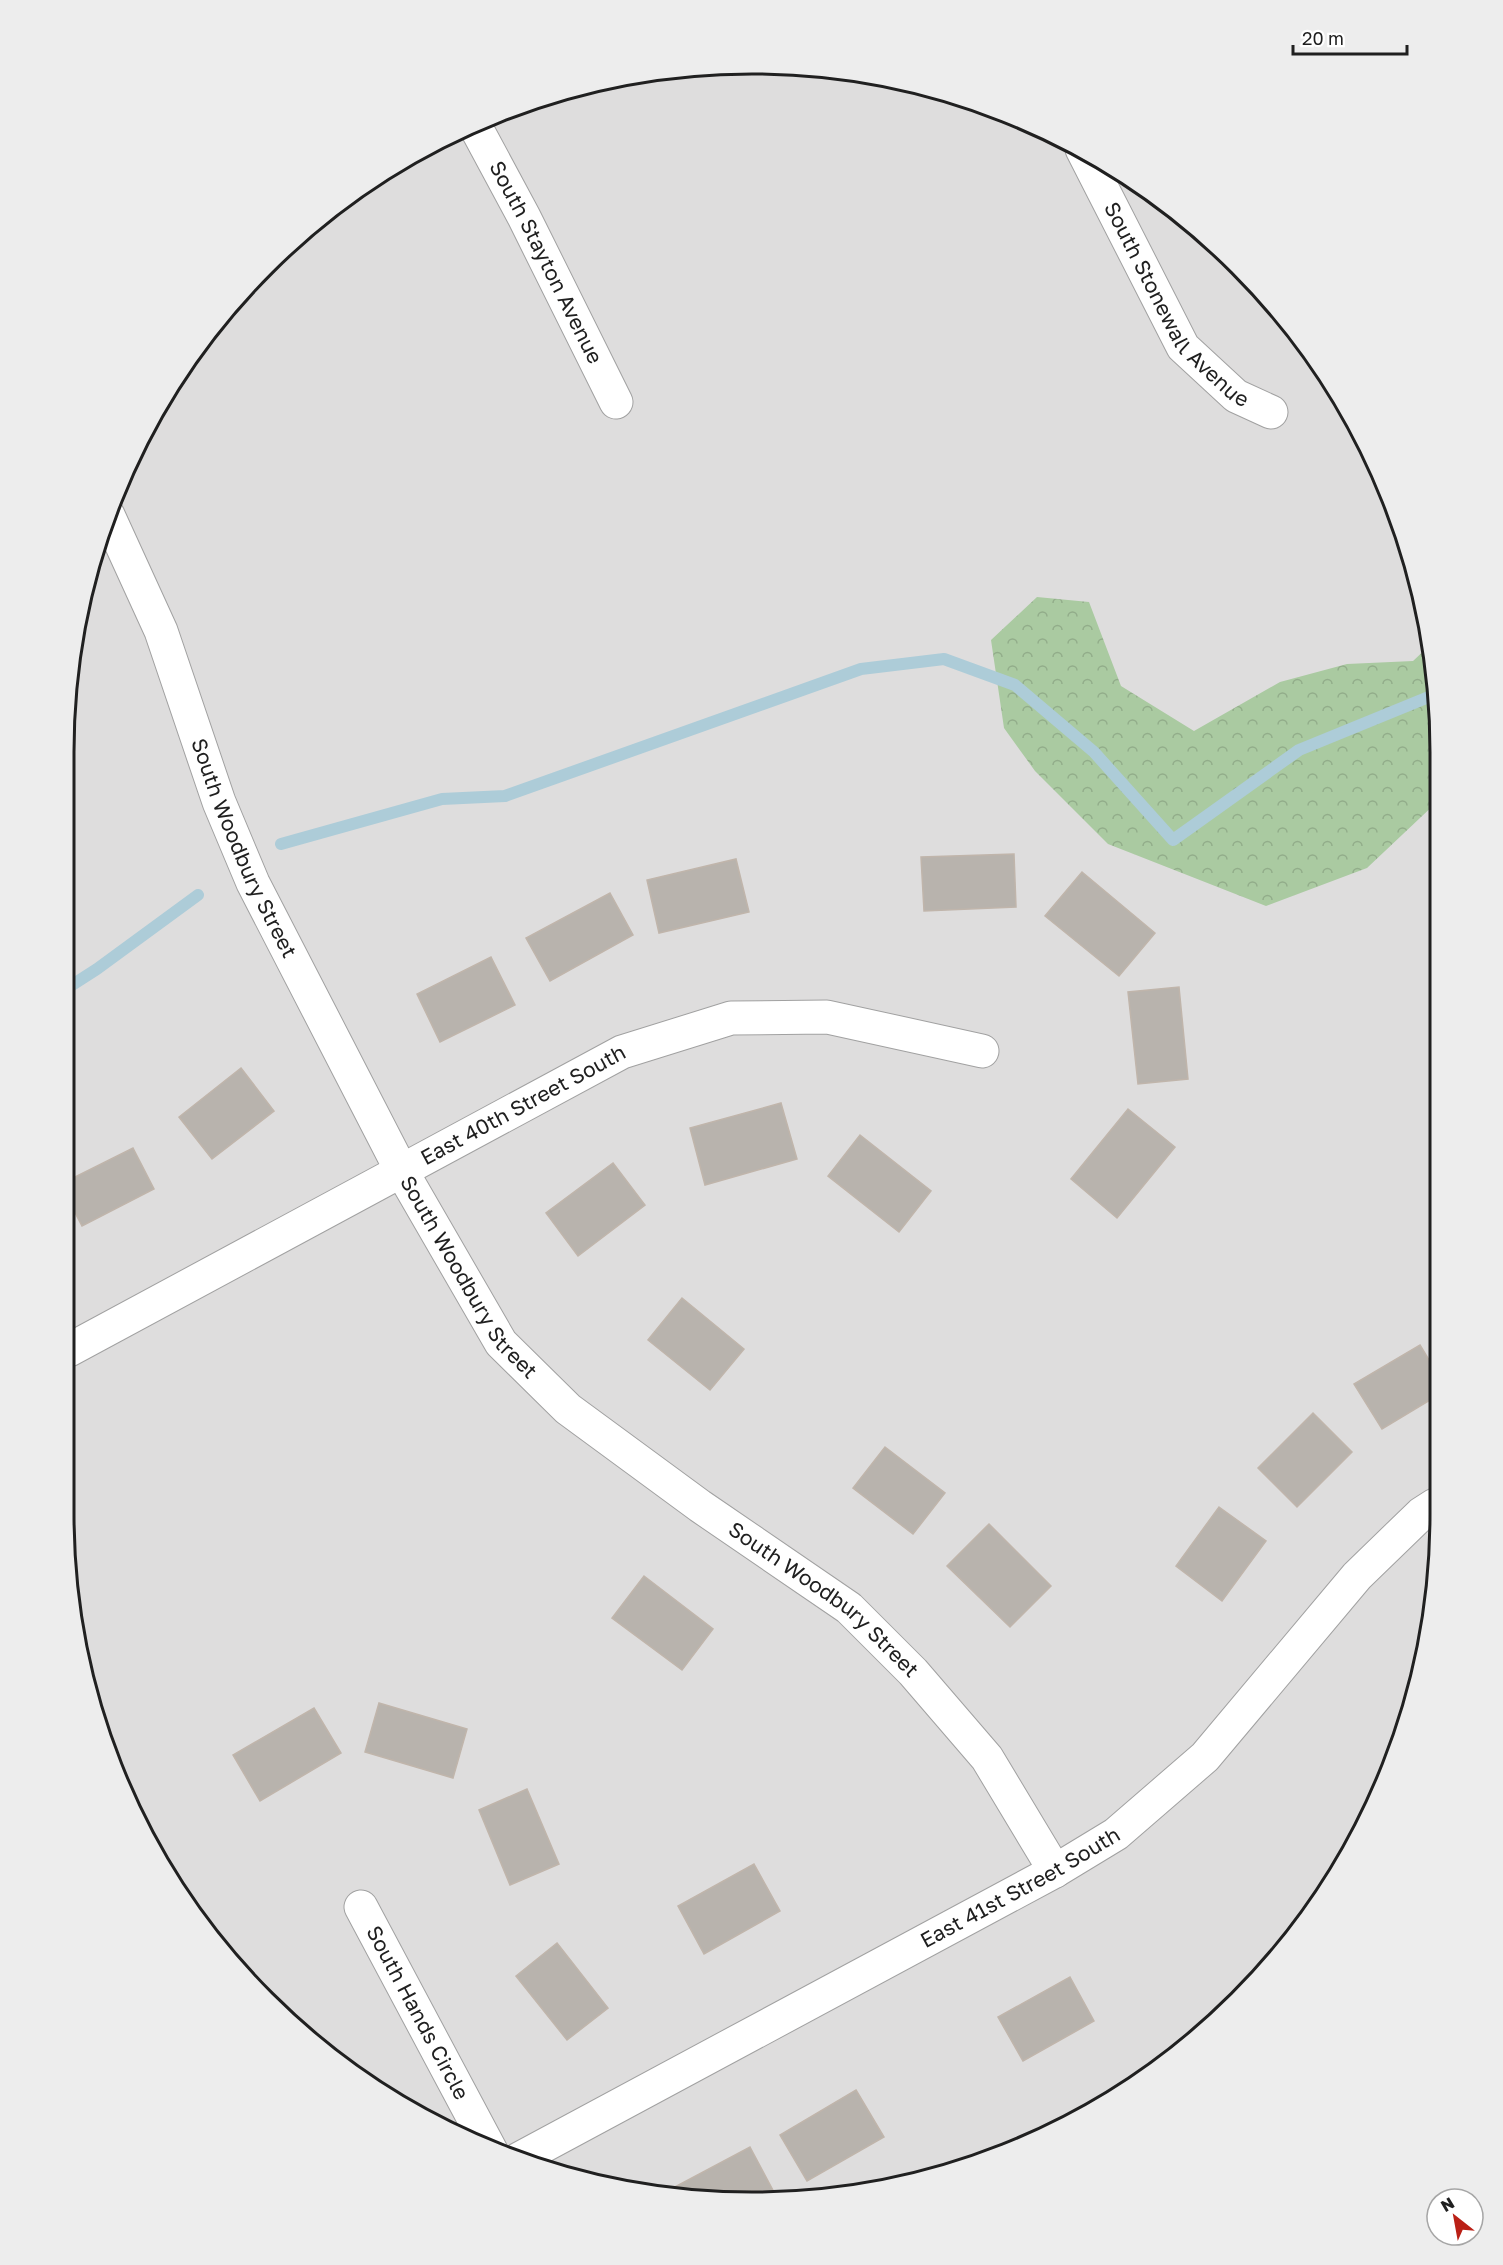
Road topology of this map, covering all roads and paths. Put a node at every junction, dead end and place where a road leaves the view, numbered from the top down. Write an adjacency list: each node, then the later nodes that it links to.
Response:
1 (478, 131): 3 (street, South Stayton Avenue)
2 (1090, 164): 4 (street, South Stonewall Avenue)
3 (616, 402)
4 (1271, 412)
5 (112, 525): 7 (street, South Woodbury Street)
6 (982, 1051): 7 (street, East 40th Street South)
7 (401, 1170): 8 (street, East 40th Street South); 10 (street, South Woodbury Street)
8 (74, 1347)
9 (1430, 1508): 10 (street, East 41st Street South)
10 (1055, 1871): 13 (street, East 41st Street South)
11 (361, 1907): 12 (street, South Hands Circle)
12 (483, 2136)
13 (528, 2154)

